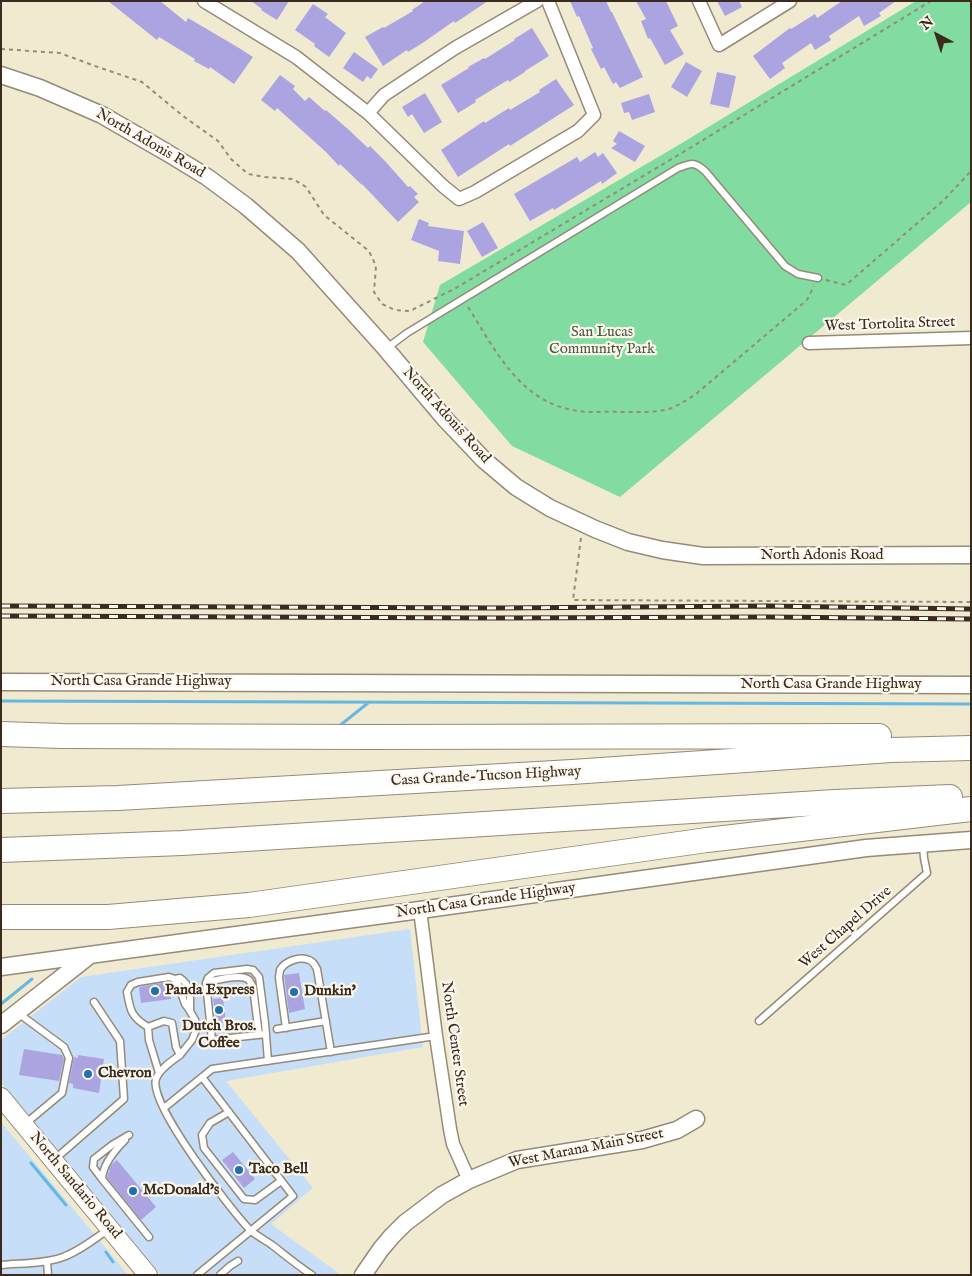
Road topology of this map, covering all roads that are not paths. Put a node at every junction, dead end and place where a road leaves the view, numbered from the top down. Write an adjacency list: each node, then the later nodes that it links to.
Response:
1 (204, 1): 7 (street)
2 (537, 1): 7 (street)
3 (548, 1): 7 (street)
4 (699, 1): 5 (street)
5 (790, 1)
6 (1, 76): 11 (street, North Adonis Road)
7 (368, 113)
8 (818, 278): 11 (lane)
9 (971, 338): 10 (street, West Tortolita Street)
10 (810, 343)
11 (386, 349): 12 (street, North Adonis Road)
12 (971, 555)
13 (1, 682): 14 (street, North Casa Grande Highway)
14 (971, 685)
15 (1, 734): 16 (highway)
16 (971, 738)
17 (971, 748): 19 (highway, Casa Grande-Tucson Highway)
18 (971, 797): 23 (highway)
19 (1, 801)
20 (971, 809): 25 (highway)
21 (971, 840): 22 (street, North Casa Grande Highway)
22 (922, 843): 24 (street, North Casa Grande Highway); 32 (lane, West Chapel Drive)
23 (1, 850)
24 (420, 910): 26 (street, North Casa Grande Highway); 38 (street, North Center Street)
25 (1, 917)
26 (91, 954): 27 (street, North Casa Grande Highway); 30 (street)
27 (1, 967)
28 (206, 983): 37 (lane); 37 (lane); 37 (lane)
29 (94, 1002): 49 (lane)
30 (17, 1012): 33 (street); 48 (lane)
31 (326, 1020): 35 (lane); 35 (lane); 39 (lane)
32 (758, 1022)
33 (1, 1025)
34 (148, 1027): 40 (lane); 40 (lane); 42 (lane)
35 (286, 1028): 36 (lane)
36 (277, 1029)
37 (262, 1034): 41 (lane)
38 (436, 1036): 39 (lane); 51 (street, North Center Street)
39 (331, 1052): 41 (lane)
40 (180, 1055): 42 (lane)
41 (268, 1061): 43 (lane)
42 (159, 1073): 45 (lane)
43 (202, 1077): 45 (lane); 46 (lane)
44 (1, 1097): 48 (main road, North Sandario Road)
45 (164, 1108): 54 (lane)
46 (229, 1112): 52 (lane); 52 (lane)
47 (696, 1120): 51 (street, West Marana Main Street)
48 (25, 1124): 49 (main road, North Sandario Road)
49 (54, 1160): 53 (main road, North Sandario Road)
50 (102, 1180): 50 (lane); 55 (lane)
51 (469, 1180): 64 (street, West Marana Main Street)
52 (282, 1181): 54 (lane)
53 (110, 1228): 56 (lane); 60 (main road, North Sandario Road)
54 (251, 1230): 61 (lane); 63 (lane)
55 (149, 1237)
56 (46, 1261): 58 (lane); 59 (lane)
57 (238, 1261): 62 (lane)
58 (1, 1265)
59 (48, 1275)
60 (148, 1275)
61 (197, 1275)
62 (220, 1275)
63 (312, 1275)
64 (363, 1275)

